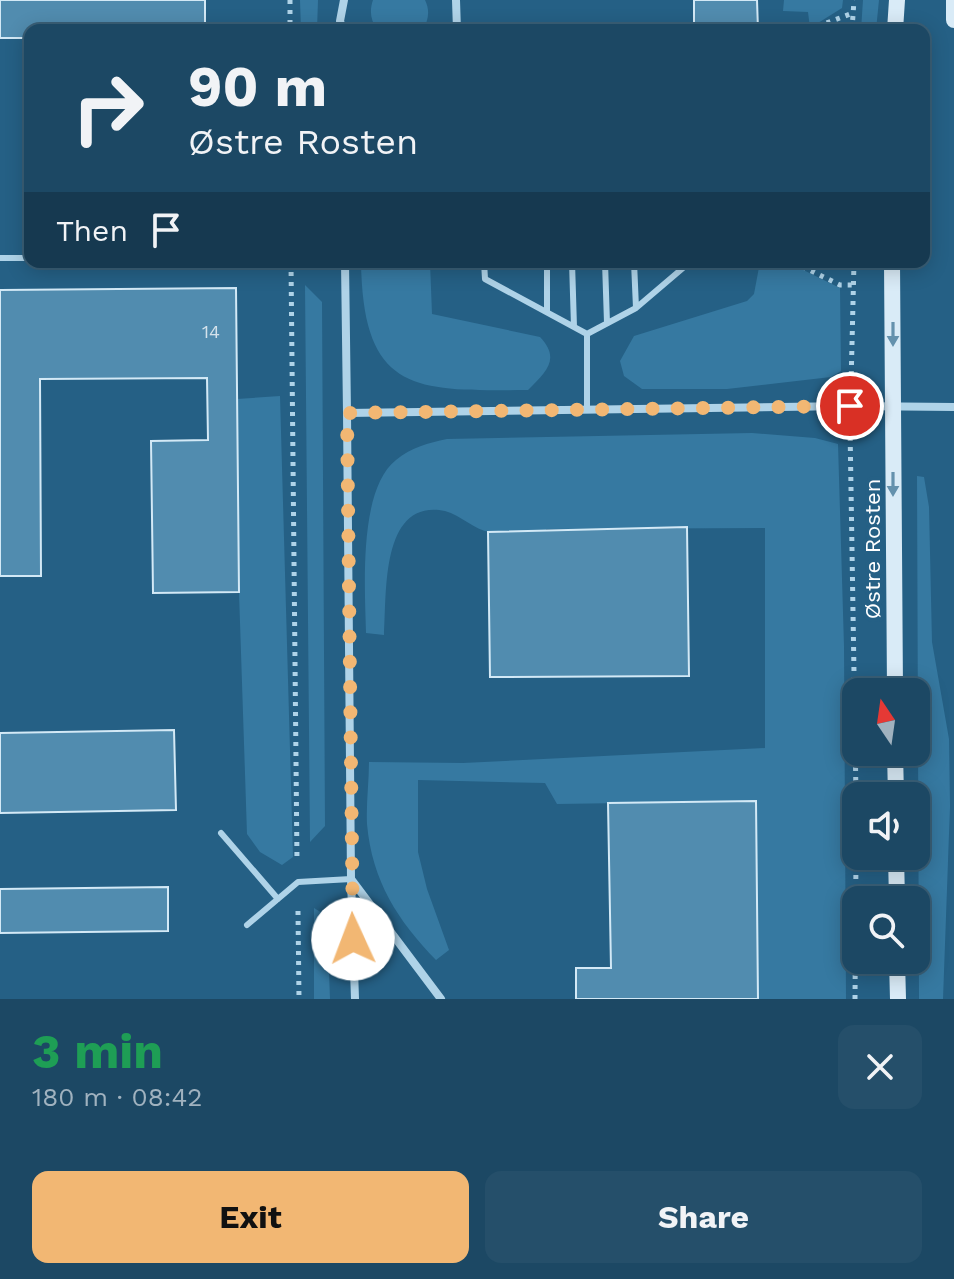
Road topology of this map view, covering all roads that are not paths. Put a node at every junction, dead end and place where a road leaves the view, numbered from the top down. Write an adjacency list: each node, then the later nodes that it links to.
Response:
1 (344, 0): 6 (street)
2 (456, 0): 7 (street)
3 (897, 0): 8 (main road)
4 (954, 0): 5 (main road)
5 (954, 20)
6 (341, 24)
7 (457, 24)
8 (895, 24)
9 (0, 258): 10 (lane)
10 (24, 258)
11 (345, 268): 27 (street)
12 (484, 268): 20 (lane)
13 (547, 268): 20 (lane)
14 (572, 268): 22 (lane)
15 (605, 268): 21 (lane)
16 (634, 268): 19 (lane)
17 (683, 268): 19 (lane)
18 (892, 268): 24 (main road, Østre Rosten, one-way to 24)
19 (636, 308): 21 (lane)
20 (547, 312): 22 (lane)
21 (607, 323): 23 (lane)
22 (574, 327): 23 (lane)
23 (587, 334): 26 (lane)
24 (893, 406): 25 (street); 26 (street); 28 (main road, Østre Rosten, one-way to 28)
25 (954, 407)
26 (587, 409): 27 (street)
27 (347, 413): 30 (street)
28 (895, 678)
29 (221, 833): 31 (lane)
30 (351, 879): 31 (lane); 34 (street); 35 (street)
31 (278, 899): 32 (lane)
32 (247, 925)
33 (897, 974): 36 (main road)
34 (355, 999)
35 (441, 999)
36 (898, 999)

